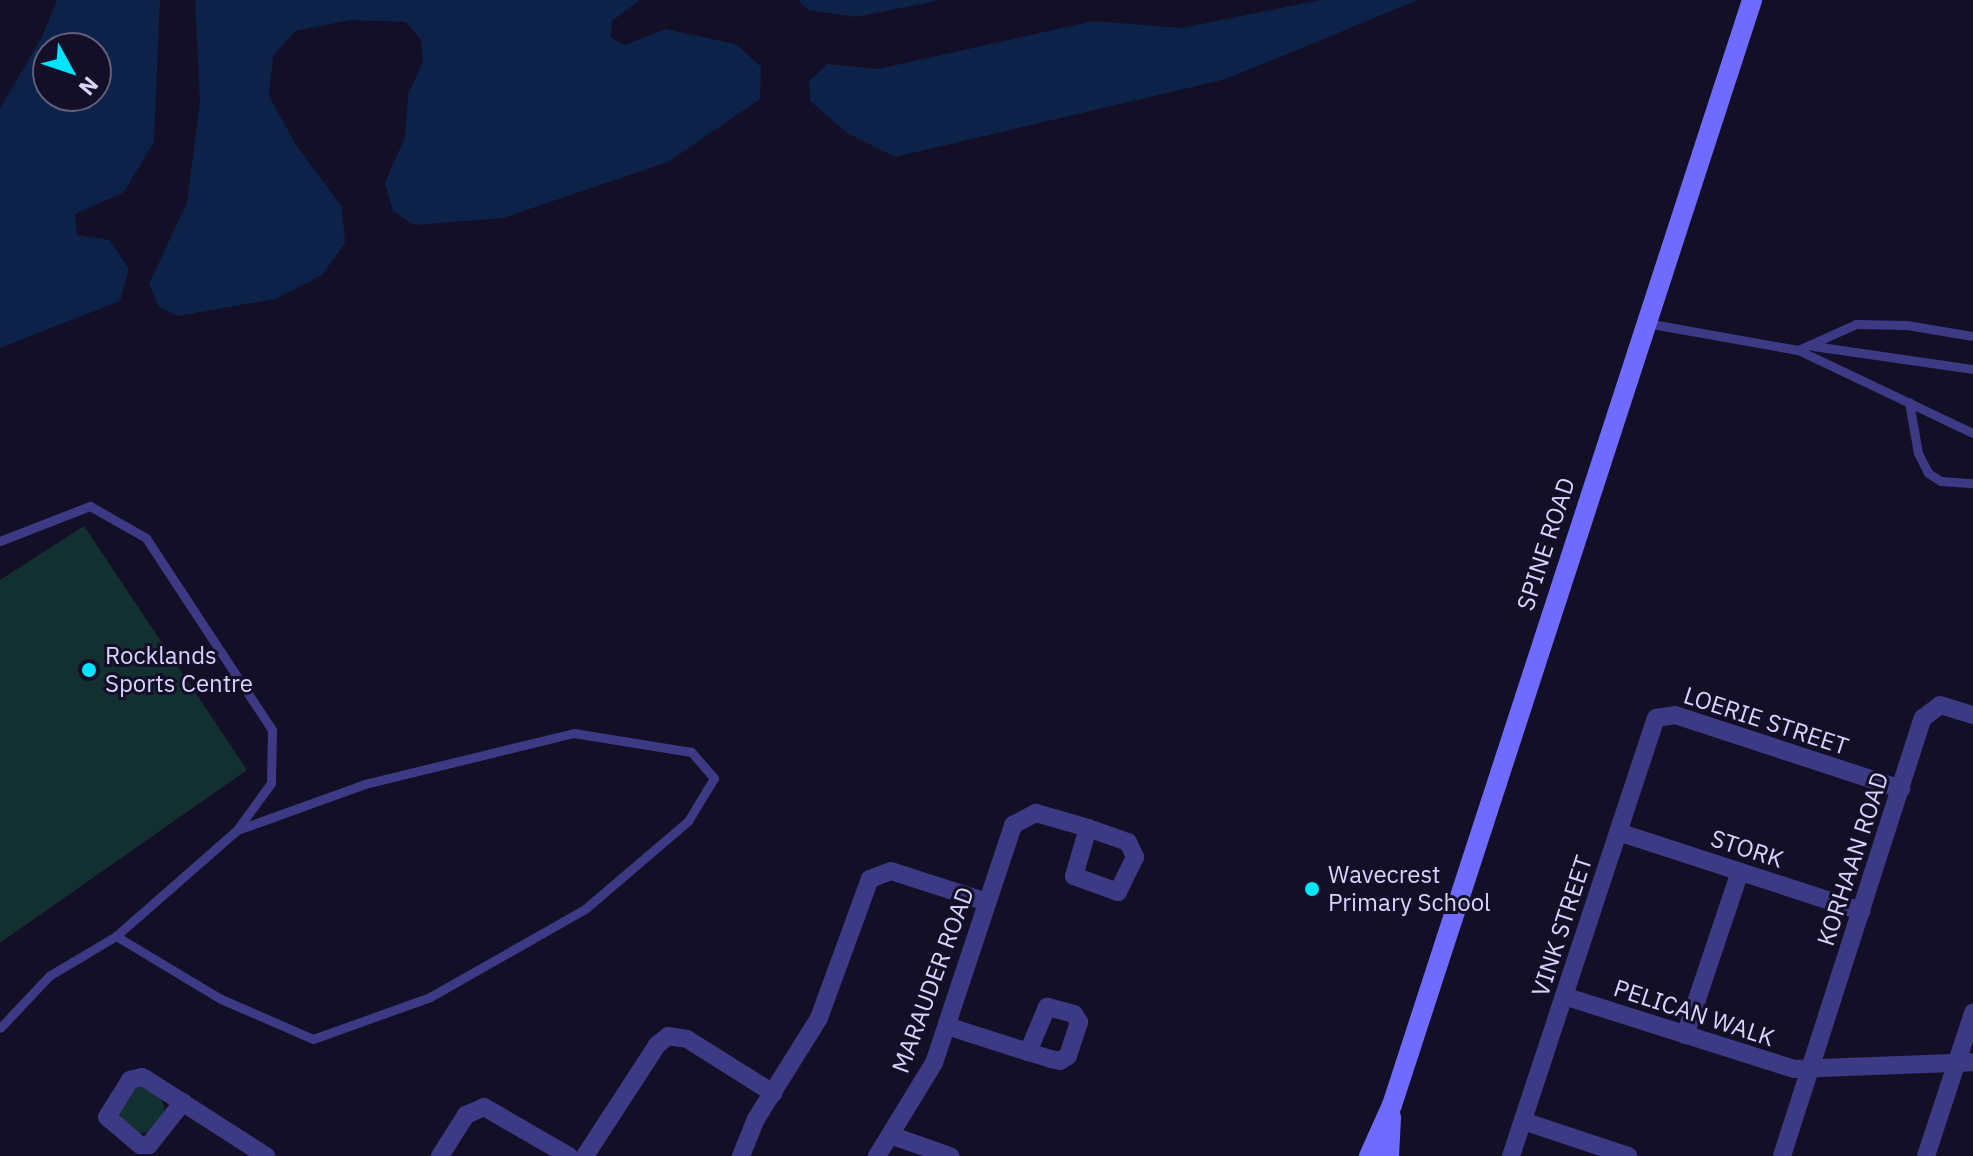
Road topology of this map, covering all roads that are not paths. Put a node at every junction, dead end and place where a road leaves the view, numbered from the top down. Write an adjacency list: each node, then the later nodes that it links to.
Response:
1 (1752, 0): 2 (main road, SPINE ROAD)
2 (1646, 323): 5 (lane); 31 (main road, SPINE ROAD)
3 (1973, 336): 4 (lane)
4 (1813, 346): 5 (lane); 6 (lane)
5 (1798, 350): 7 (lane)
6 (1973, 369)
7 (1909, 402): 8 (lane); 9 (lane)
8 (1973, 433)
9 (1973, 483)
10 (0, 541): 15 (lane)
11 (1662, 714): 13 (street, LOERIE STREET); 16 (street, VINK STREET)
12 (1973, 715): 13 (street, KORHAAN ROAD)
13 (1901, 789): 19 (street, KORHAAN ROAD)
14 (1088, 828): 18 (street, MARAUDER ROAD)
15 (237, 830): 20 (lane); 20 (lane)
16 (1618, 832): 17 (street, STORK); 21 (street, VINK STREET)
17 (1740, 872): 19 (street, STORK); 25 (street)
18 (987, 902): 23 (street, MARAUDER ROAD); 29 (street)
19 (1861, 911): 28 (street, KORHAAN ROAD)
20 (116, 936): 24 (lane)
21 (1564, 996): 25 (street, PELICAN WALK); 32 (street, VINK STREET)
22 (1973, 1013): 27 (street)
23 (947, 1026): 26 (street); 33 (street, MARAUDER ROAD)
24 (0, 1028)
25 (1685, 1035): 28 (street, PELICAN WALK)
26 (1028, 1052)
27 (1965, 1062): 28 (street, PELICAN WALK); 46 (street)
28 (1811, 1068): 45 (street, KORHAAN ROAD)
29 (773, 1093): 37 (street); 38 (street)
30 (183, 1102): 34 (street)
31 (1392, 1105): 41 (main road, SPINE ROAD); 42 (main road, SPINE ROAD)
32 (1523, 1121): 43 (street, VINK STREET); 44 (street)
33 (890, 1135): 39 (street, MARAUDER ROAD); 40 (street)
34 (266, 1156)
35 (440, 1156): 36 (street)
36 (569, 1156)
37 (585, 1156)
38 (741, 1156)
39 (877, 1156)
40 (950, 1156)
41 (1369, 1156)
42 (1389, 1156)
43 (1511, 1156)
44 (1628, 1156)
45 (1782, 1156)
46 (1926, 1156)

